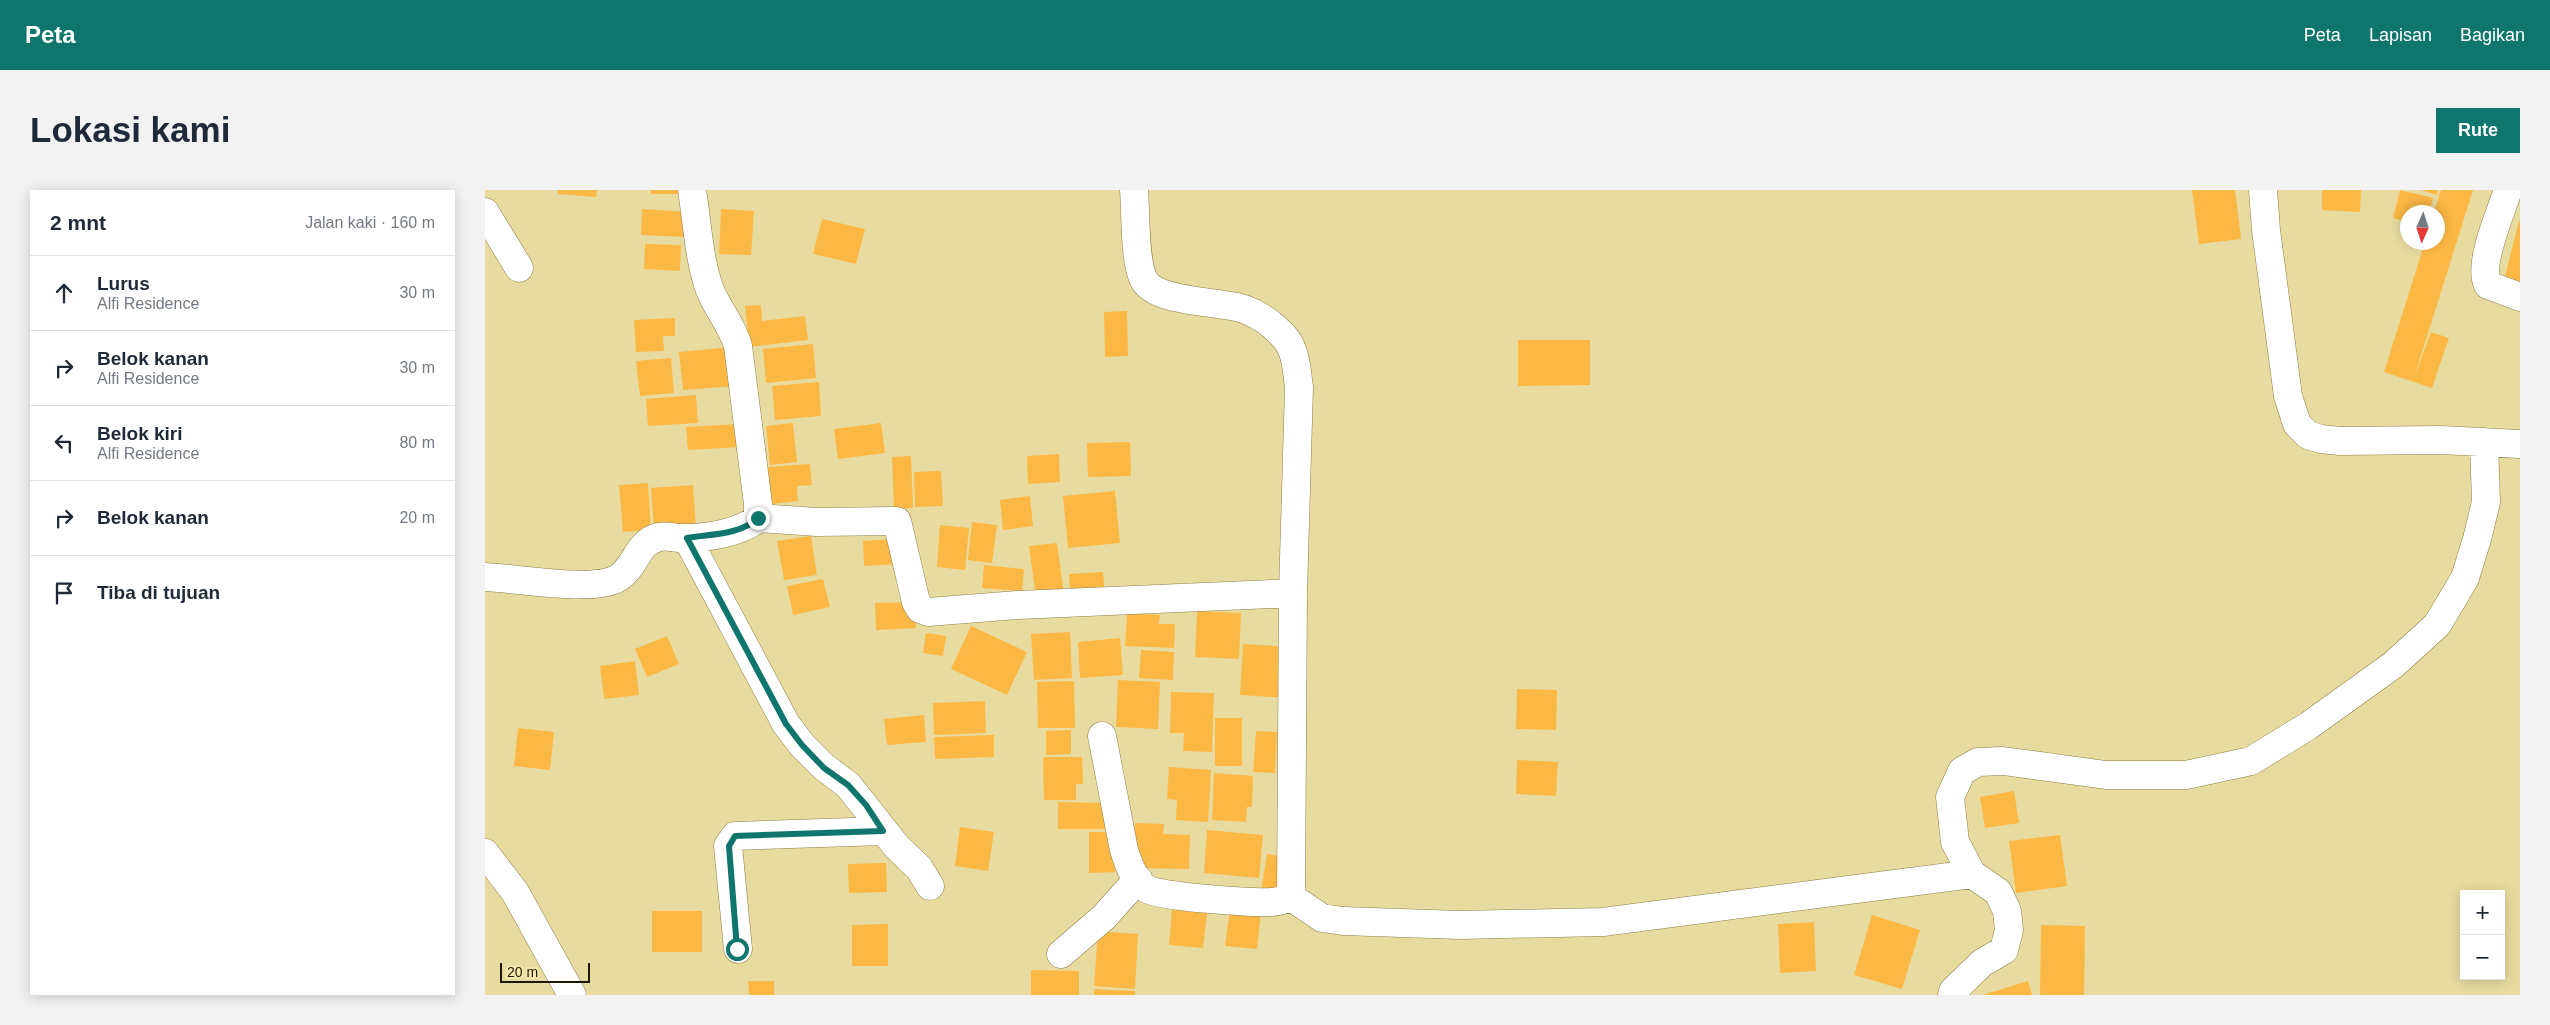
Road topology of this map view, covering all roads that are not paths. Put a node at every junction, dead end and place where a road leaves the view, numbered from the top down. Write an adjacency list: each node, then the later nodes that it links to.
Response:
1 (692, 190): 10 (street)
2 (1134, 190): 13 (street)
3 (2263, 190): 8 (street)
4 (2508, 190): 7 (street)
5 (485, 212): 6 (street)
6 (519, 268)
7 (2520, 297)
8 (2484, 442): 9 (street); 17 (street)
9 (2520, 444)
10 (758, 518): 11 (street); 13 (street)
11 (687, 538): 12 (street); 15 (street)
12 (485, 577)
13 (1293, 593): 20 (street)
14 (1102, 736): 18 (street)
15 (883, 831): 19 (street); 21 (street)
16 (485, 853): 23 (street)
17 (1972, 874): 20 (street); 24 (street)
18 (1138, 879): 20 (street); 22 (street)
19 (930, 886)
20 (1291, 897)
21 (737, 949)
22 (1061, 954)
23 (572, 995)
24 (1953, 995)

